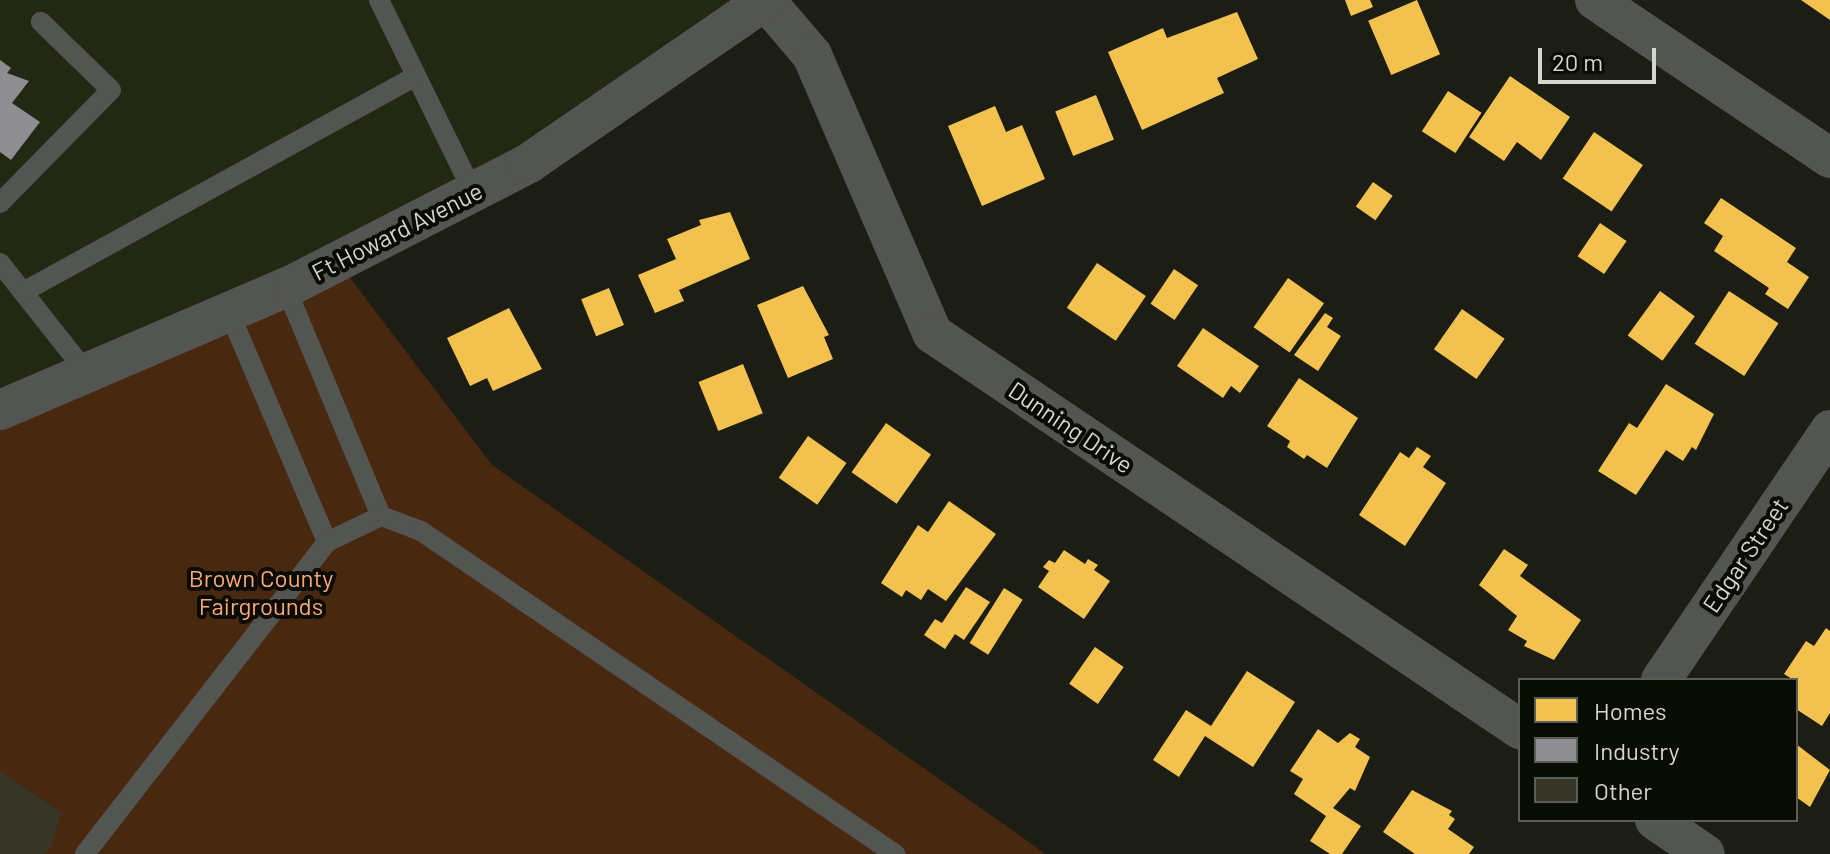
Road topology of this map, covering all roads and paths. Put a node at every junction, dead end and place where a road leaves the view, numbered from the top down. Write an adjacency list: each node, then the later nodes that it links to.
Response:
1 (379, 0): 5 (lane)
2 (766, 0): 7 (street, Ft Howard Avenue); 19 (street, Dunning Drive)
3 (1595, 0): 6 (street)
4 (41, 22): 8 (lane)
5 (416, 76): 7 (lane); 11 (lane)
6 (1830, 158)
7 (473, 192): 10 (street, Ft Howard Avenue)
8 (0, 203)
9 (0, 263): 11 (lane)
10 (286, 288): 12 (street, Ft Howard Avenue); 16 (lane)
11 (23, 292): 13 (lane)
12 (229, 312): 13 (street, Ft Howard Avenue); 17 (lane)
13 (87, 373): 14 (street, Ft Howard Avenue)
14 (0, 410)
15 (1830, 430): 18 (street, Edgar Street)
16 (381, 516): 17 (lane); 22 (lane)
17 (327, 542): 21 (lane)
18 (1662, 678)
19 (1518, 728)
20 (1658, 822): 23 (street)
21 (85, 854)
22 (895, 854)
23 (1705, 854)

